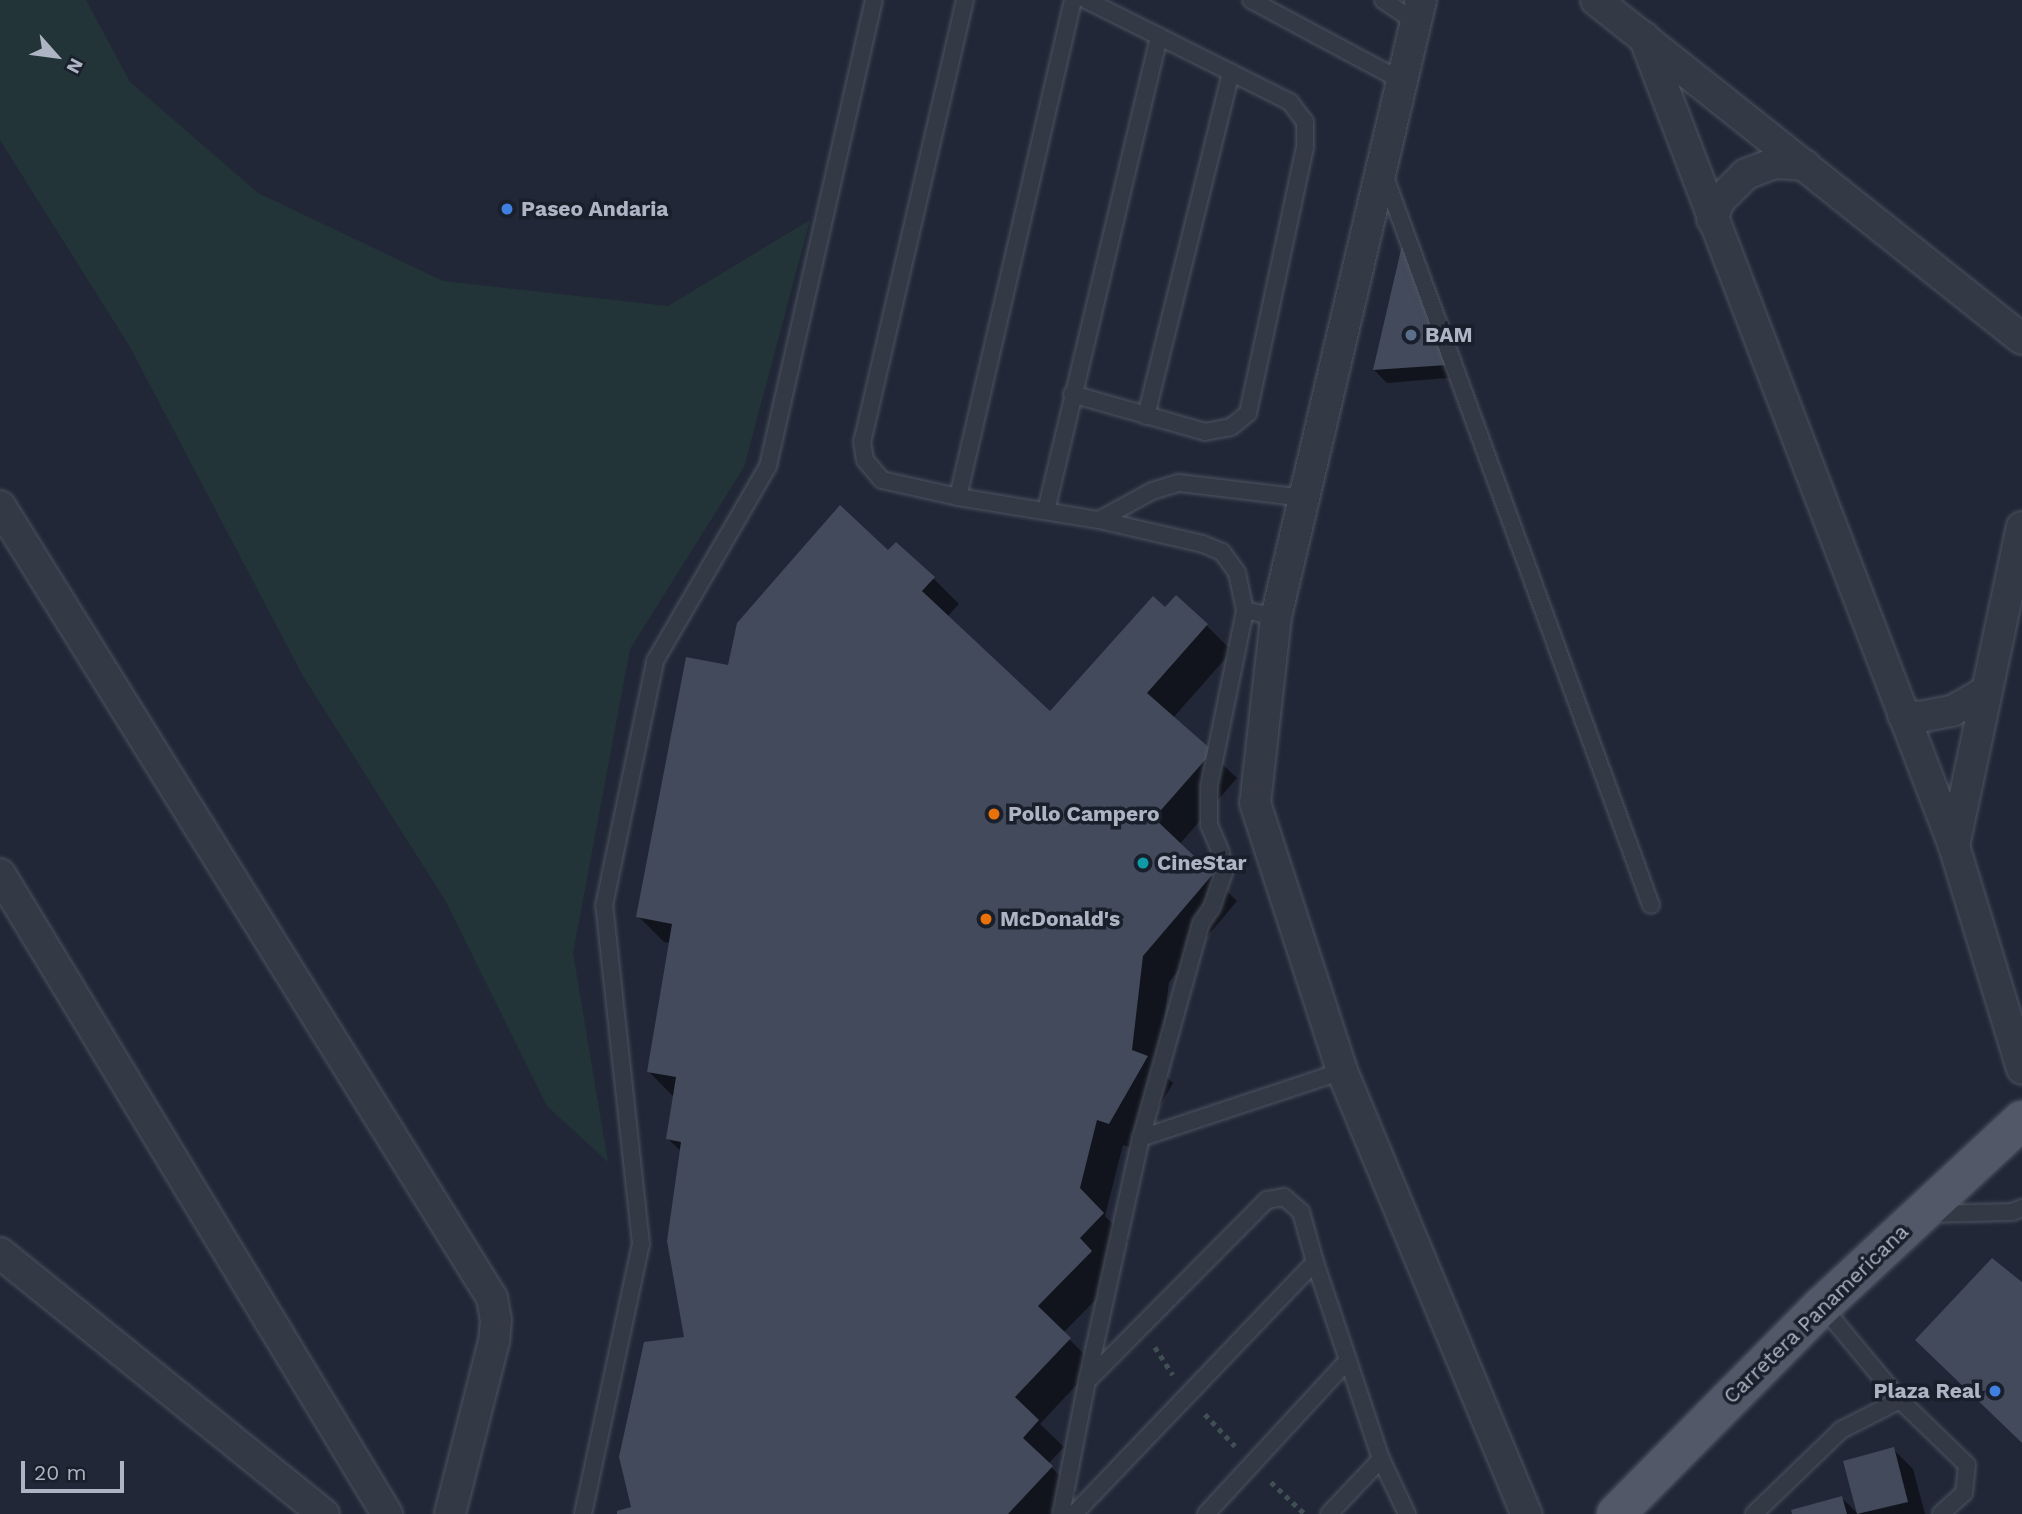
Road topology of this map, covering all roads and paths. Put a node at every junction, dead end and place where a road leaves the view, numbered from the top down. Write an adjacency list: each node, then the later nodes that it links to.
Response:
1 (874, 0): 49 (lane)
2 (965, 0): 19 (lane)
3 (1073, 0): 19 (lane)
4 (1086, 0): 9 (lane)
5 (1251, 0): 12 (lane)
6 (1383, 0): 8 (lane)
7 (1596, 0): 10 (street)
8 (1419, 11): 12 (street)
9 (1159, 36): 11 (lane); 17 (lane)
10 (1644, 37): 13 (street); 15 (street)
11 (1231, 72): 18 (lane); 18 (lane)
12 (1402, 81): 14 (street)
13 (1805, 165): 15 (street); 16 (street)
14 (1382, 169): 20 (street); 31 (lane)
15 (1712, 219): 28 (street)
16 (2022, 339)
17 (1072, 394): 18 (lane); 21 (lane)
18 (1146, 415)
19 (958, 497): 21 (lane)
20 (1306, 498): 23 (lane); 26 (street)
21 (1046, 511): 23 (lane)
22 (1, 514): 48 (street)
23 (1099, 520): 25 (lane)
24 (2022, 527): 27 (street)
25 (1245, 610): 26 (lane); 35 (lane)
26 (1276, 617): 33 (street)
27 (1987, 691): 28 (street); 29 (street)
28 (1903, 715): 29 (street)
29 (1954, 846): 32 (street)
30 (0, 874): 47 (street)
31 (1651, 905)
32 (2022, 1069)
33 (1342, 1070): 35 (lane); 55 (street)
34 (2022, 1120): 37 (main road, Carretera Panamericana)
35 (1141, 1138): 42 (lane)
36 (2022, 1208): 37 (lane)
37 (1918, 1214): 40 (main road, Carretera Panamericana)
38 (0, 1253): 46 (street)
39 (1315, 1262): 41 (lane); 42 (lane); 51 (lane)
40 (1822, 1306): 43 (main road, Carretera Panamericana); 44 (lane)
41 (1348, 1360): 45 (lane); 52 (lane)
42 (1087, 1381): 50 (lane)
43 (1739, 1387): 56 (main road, Carretera Panamericana); 57 (lane)
44 (1900, 1400): 58 (lane); 59 (lane)
45 (1381, 1459): 53 (lane); 54 (lane)
46 (324, 1514)
47 (387, 1514)
48 (450, 1514)
49 (583, 1514)
50 (1061, 1514)
51 (1074, 1514)
52 (1206, 1514)
53 (1329, 1514)
54 (1407, 1514)
55 (1526, 1514)
56 (1616, 1514)
57 (1635, 1514)
58 (1754, 1514)
59 (1941, 1514)

